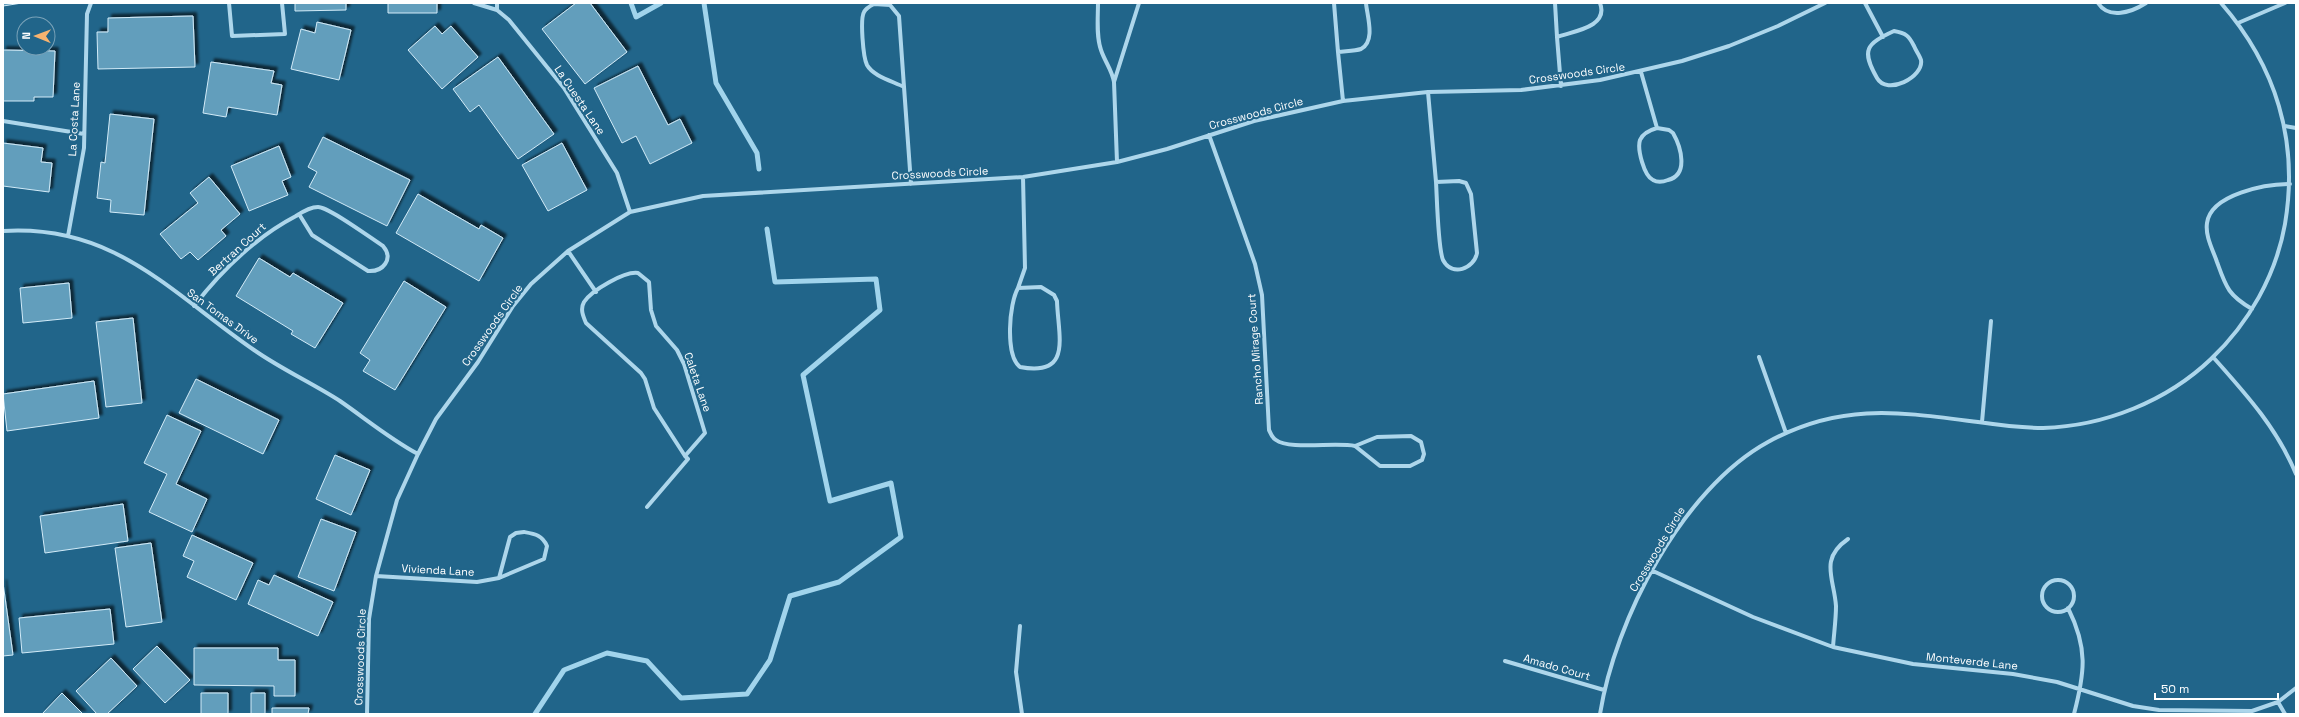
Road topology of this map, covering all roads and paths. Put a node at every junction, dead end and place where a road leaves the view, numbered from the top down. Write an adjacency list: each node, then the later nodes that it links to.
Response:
1 (91, 3): 33 (street, La Costa Lane)
2 (229, 3): 3 (street)
3 (282, 3)
4 (474, 3): 18 (street, La Cuesta Lane)
5 (497, 3): 18 (street)
6 (1098, 3): 24 (street)
7 (1139, 3): 24 (street)
8 (1334, 3): 22 (street)
9 (1366, 3): 22 (street)
10 (1555, 3): 21 (street)
11 (1600, 3): 21 (street)
12 (1825, 3): 23 (street, Crosswoods Circle)
13 (1865, 3): 20 (street)
14 (2098, 3): 15 (street)
15 (2146, 3)
16 (2221, 3): 19 (street, Crosswoods Circle)
17 (2285, 3): 19 (street)
18 (497, 10): 40 (street, La Cuesta Lane)
19 (2238, 23): 30 (street, Crosswoods Circle)
20 (1883, 36): 20 (street)
21 (1557, 37): 25 (street)
22 (1338, 52): 28 (street)
23 (1641, 72): 25 (street, Crosswoods Circle); 31 (street)
24 (1114, 82): 35 (street)
25 (1561, 86): 27 (street, Crosswoods Circle)
26 (904, 87): 26 (street); 38 (street)
27 (1428, 92): 28 (street, Crosswoods Circle); 37 (street)
28 (1343, 101): 34 (street, Crosswoods Circle)
29 (3, 121): 33 (street)
30 (2285, 126): 32 (street); 39 (street, Crosswoods Circle)
31 (1657, 128): 31 (street)
32 (2296, 128)
33 (84, 134): 43 (street, La Costa Lane)
34 (1210, 135): 35 (street, Crosswoods Circle); 54 (street, Rancho Mirage Court)
35 (1117, 162): 36 (street, Crosswoods Circle)
36 (1024, 177): 38 (street, Crosswoods Circle); 45 (street)
37 (1436, 182): 37 (street)
38 (911, 184): 40 (street, Crosswoods Circle)
39 (2290, 184): 48 (street, Crosswoods Circle); 48 (street)
40 (630, 212): 44 (street, Crosswoods Circle)
41 (299, 214): 41 (street, Bertran Court); 47 (street, Bertran Court)
42 (3, 231): 43 (street, San Tomas Drive)
43 (68, 236): 47 (street, San Tomas Drive)
44 (568, 250): 46 (street); 55 (street, Crosswoods Circle)
45 (1018, 288): 45 (street)
46 (596, 292): 56 (street, Caleta Lane); 56 (street, Caleta Lane)
47 (194, 306): 55 (street, San Tomas Drive)
48 (2252, 309): 51 (street, Crosswoods Circle)
49 (1991, 321): 52 (street)
50 (1760, 357): 53 (street)
51 (2213, 357): 52 (street, Crosswoods Circle); 57 (street)
52 (1982, 422): 53 (street, Crosswoods Circle)
53 (1786, 433): 60 (street, Crosswoods Circle)
54 (1355, 446): 54 (street, Rancho Mirage Court)
55 (418, 454): 61 (street, Crosswoods Circle)
56 (685, 456): 58 (street, Caleta Lane)
57 (2296, 474)
58 (647, 507)
59 (1848, 538): 65 (street)
60 (1653, 571): 65 (street, Monteverde Lane); 69 (street, Crosswoods Circle)
61 (376, 576): 62 (street, Vivienda Lane); 71 (street, Crosswoods Circle)
62 (499, 578): 62 (street, Vivienda Lane)
63 (2068, 608): 63 (street); 68 (street)
64 (1020, 626): 72 (street)
65 (1833, 647): 68 (street, Monteverde Lane)
66 (1504, 662): 69 (street, Amado Court)
67 (2296, 688): 70 (street, Monteverde Lane)
68 (2080, 689): 70 (street, Monteverde Lane); 74 (street)
69 (1604, 690): 73 (street, Crosswoods Circle)
70 (2278, 702): 75 (street)
71 (367, 714)
72 (1022, 714)
73 (1600, 714)
74 (2074, 714)
75 (2285, 714)

